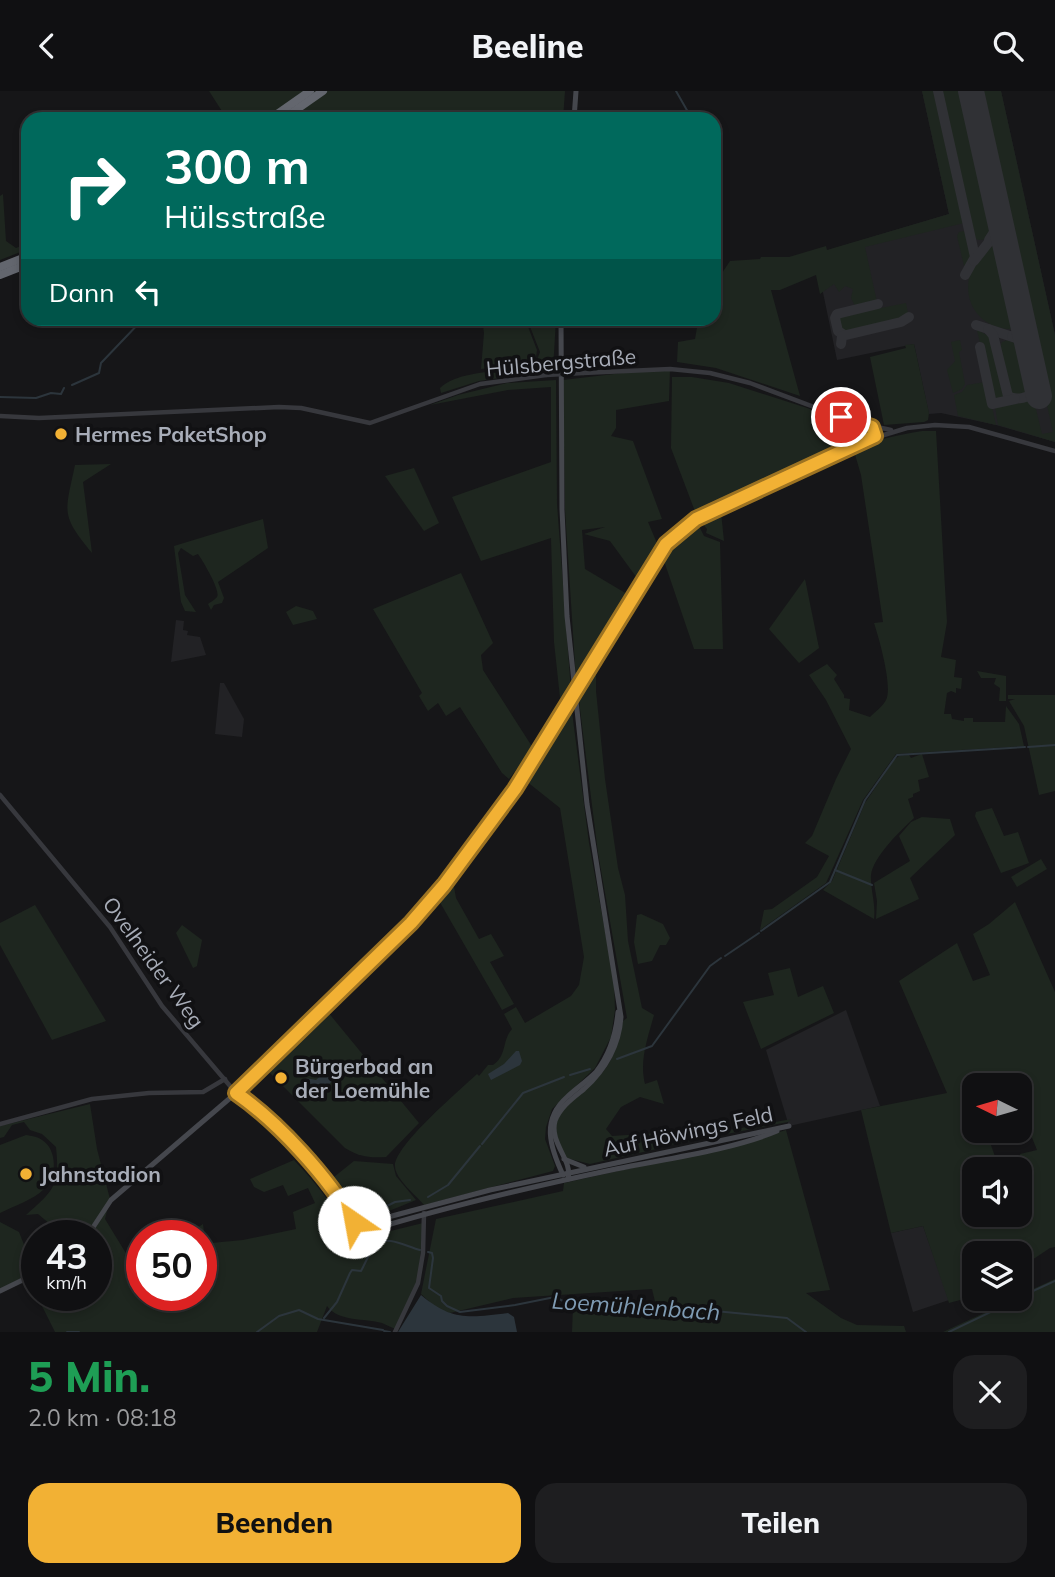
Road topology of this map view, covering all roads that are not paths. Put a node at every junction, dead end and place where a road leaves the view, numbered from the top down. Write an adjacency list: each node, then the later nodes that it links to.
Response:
1 (310, 91): 4 (highway)
2 (323, 91): 5 (highway)
3 (576, 91): 6 (main road)
4 (280, 112)
5 (293, 112)
6 (574, 112)
7 (21, 259): 8 (highway)
8 (0, 267)
9 (21, 267): 10 (highway)
10 (0, 275)
11 (561, 326): 18 (main road)
12 (0, 416): 13 (street, Hülsbergstraße, bridge)
13 (872, 427): 14 (street, Hülsbergstraße); 15 (street)
14 (892, 431): 15 (street); 16 (street)
15 (875, 436): 20 (street, bridge)
16 (1055, 451)
17 (0, 795): 19 (street, Ovelheider Weg)
18 (618, 991): 23 (main road); 26 (main road)
19 (225, 1079): 20 (street, Ovelheider Weg); 21 (street)
20 (236, 1093): 28 (main road, Ovelheider Weg); 30 (main road)
21 (0, 1124)
22 (674, 1153): 22 (main road, Auf Höwings Feld); 24 (main road, Auf Höwings Feld)
23 (564, 1159): 25 (main road); 27 (main road)
24 (650, 1159): 25 (main road, Auf Höwings Feld); 27 (main road, Auf Höwings Feld)
25 (590, 1168): 27 (main road, Auf Höwings Feld)
26 (562, 1174): 27 (main road, Auf Höwings Feld); 29 (main road, Auf Höwings Feld)
27 (568, 1176): 29 (main road, Auf Höwings Feld)
28 (343, 1205): 29 (main road, Auf Höwings Feld)
29 (424, 1210): 33 (street)
30 (98, 1220)
31 (21, 1281): 32 (main road)
32 (0, 1291)
33 (395, 1332)

